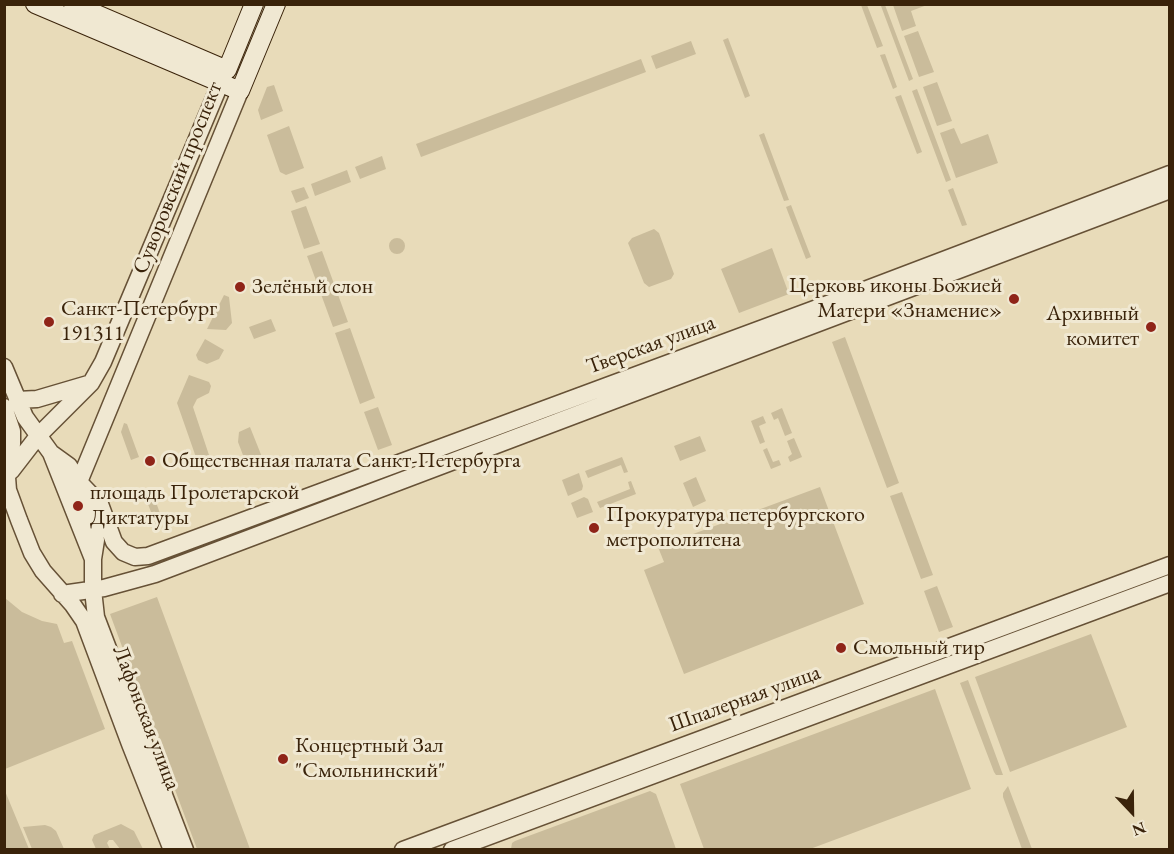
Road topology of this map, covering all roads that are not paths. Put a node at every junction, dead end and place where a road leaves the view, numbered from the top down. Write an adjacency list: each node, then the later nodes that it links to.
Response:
1 (35, 4): 5 (main road)
2 (74, 4): 5 (main road)
3 (254, 4): 5 (main road, Суворовский проспект)
4 (276, 4): 6 (main road, Суворовский проспект)
5 (224, 76): 6 (main road); 10 (street, Суворовский проспект)
6 (240, 91): 15 (street, Суворовский проспект)
7 (1170, 174): 15 (street, Тверская улица)
8 (1170, 190): 19 (street, Тверская улица)
9 (4, 367): 11 (street)
10 (91, 383): 11 (street); 12 (street)
11 (10, 410): 12 (street); 14 (street)
12 (38, 436): 13 (street); 14 (street)
13 (51, 453): 15 (street); 16 (street)
14 (7, 477): 20 (street)
15 (79, 482): 16 (street)
16 (93, 559): 19 (street)
17 (1170, 566): 23 (street, Шпалерная улица)
18 (1170, 583): 24 (street, Шпалерная улица)
19 (93, 596): 20 (street); 22 (street, Лафонская улица)
20 (68, 600): 21 (street, Лафонская улица)
21 (172, 849)
22 (185, 849)
23 (403, 849)
24 (452, 849)

